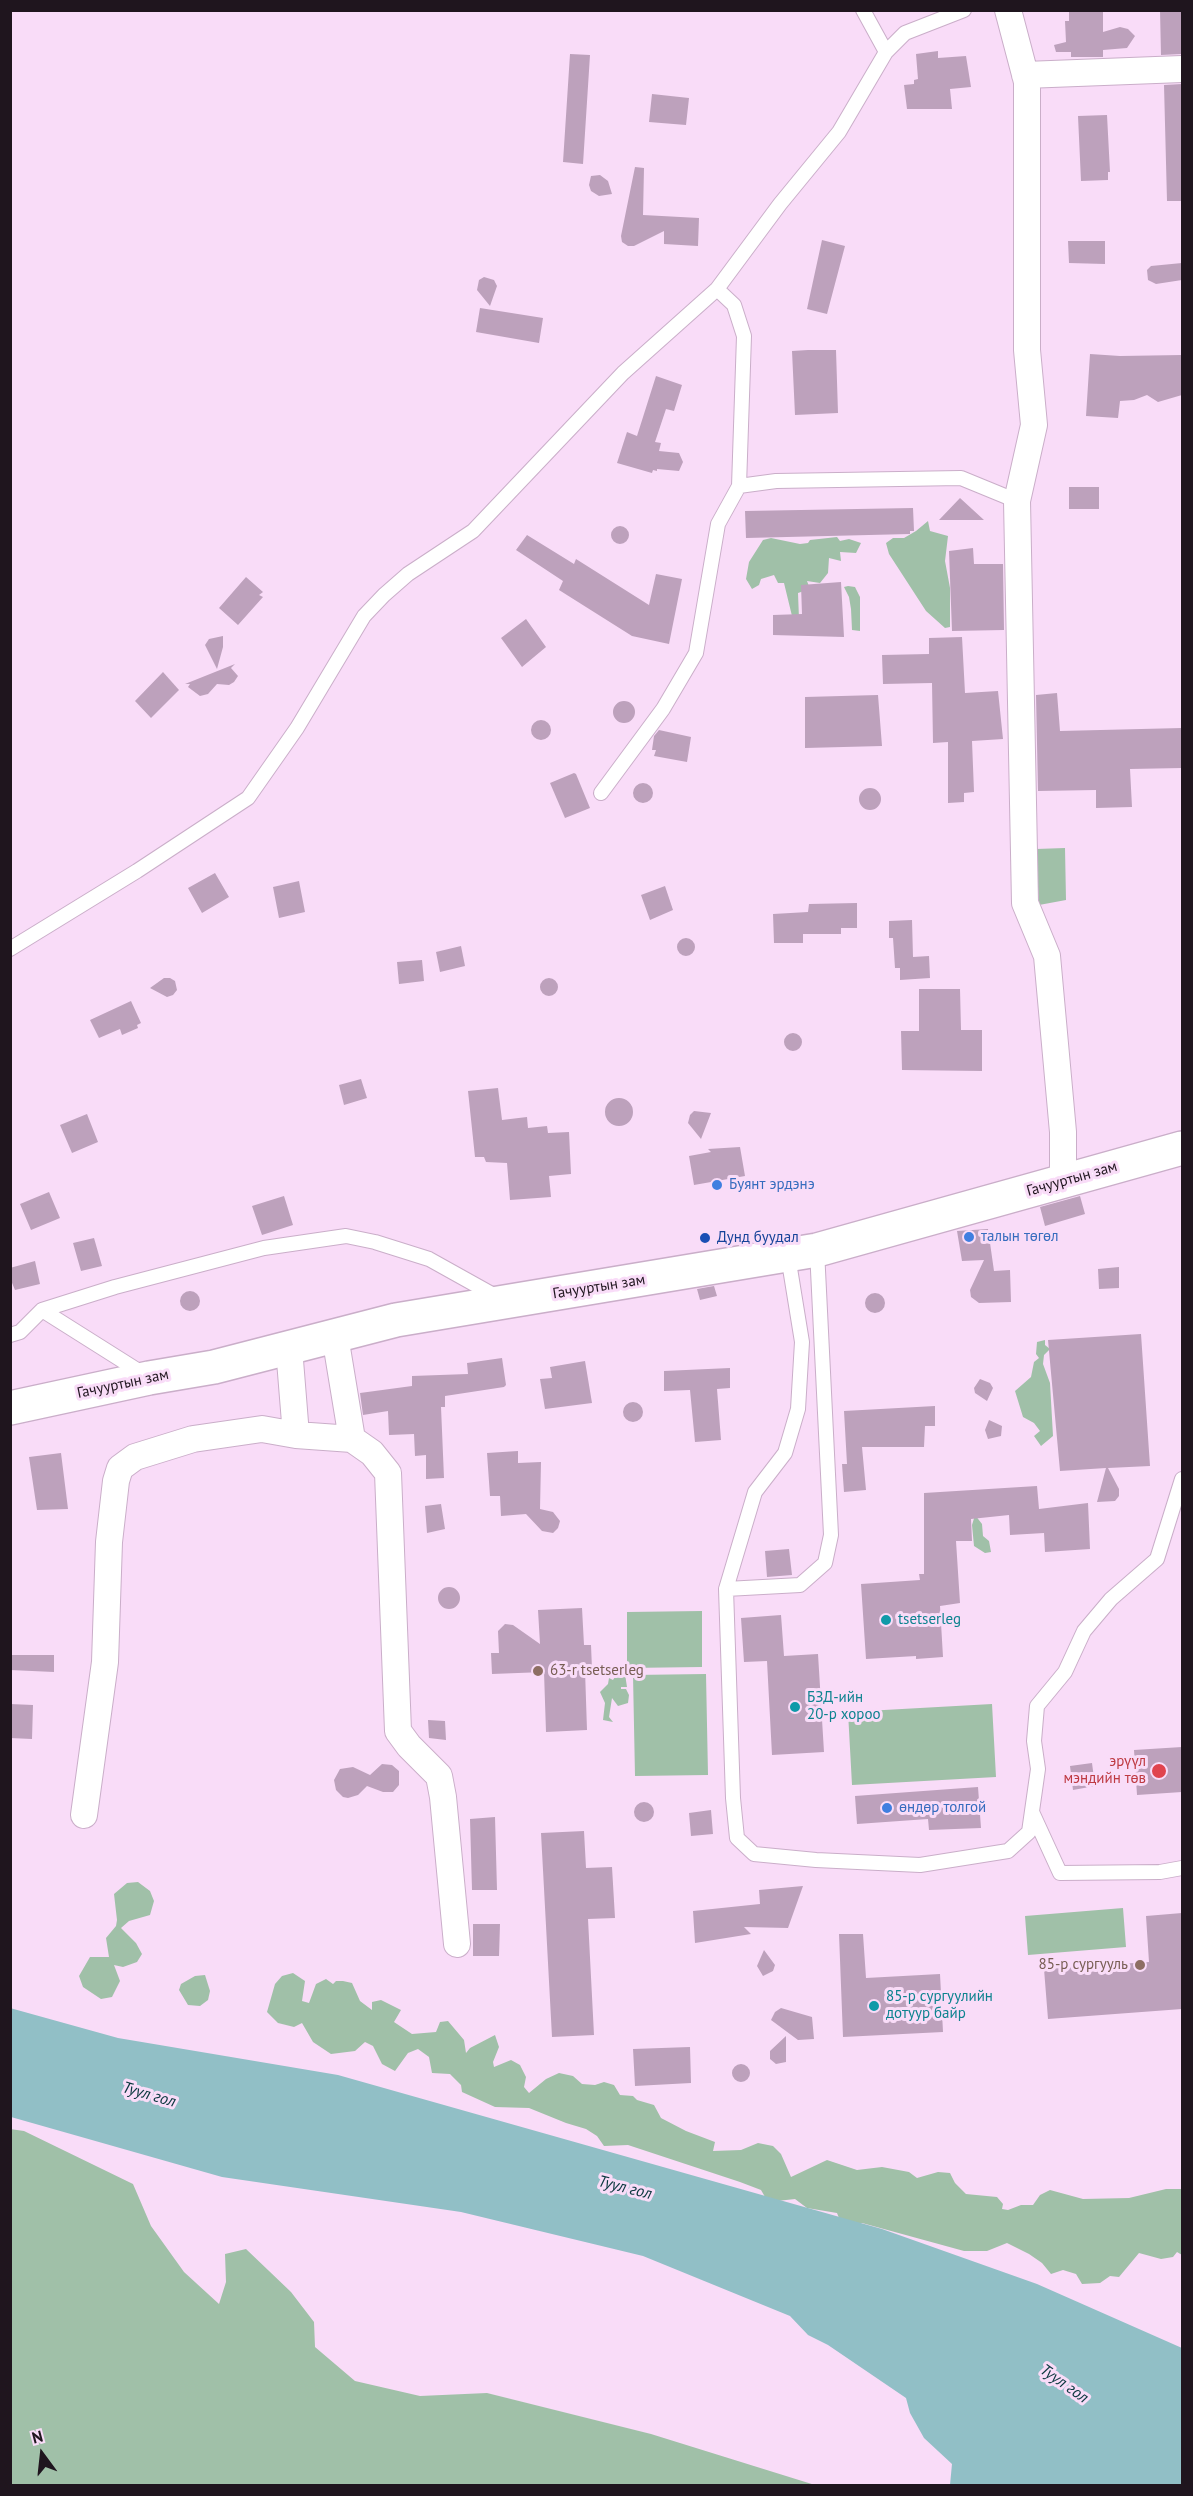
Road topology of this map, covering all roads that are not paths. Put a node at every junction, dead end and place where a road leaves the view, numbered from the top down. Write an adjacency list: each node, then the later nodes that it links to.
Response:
1 (863, 10): 4 (lane)
2 (964, 10): 4 (lane)
3 (1008, 10): 6 (street)
4 (885, 52): 7 (lane)
5 (1182, 69): 6 (street)
6 (1025, 75): 9 (street)
7 (717, 289): 8 (lane); 11 (lane)
8 (739, 486): 9 (lane); 10 (lane)
9 (1017, 501): 13 (street)
10 (601, 793)
11 (10, 949)
12 (1182, 1148): 13 (main road, Гачууртын зам)
13 (1063, 1182): 14 (main road, Гачууртын зам)
14 (803, 1253): 15 (main road, Гачууртын зам); 25 (lane); 25 (lane)
15 (506, 1302): 16 (lane); 18 (main road, Гачууртын зам)
16 (42, 1310): 17 (lane); 20 (lane)
17 (10, 1335)
18 (335, 1336): 19 (main road, Гачууртын зам); 23 (street)
19 (290, 1348): 20 (main road, Гачууртын зам); 22 (street)
20 (149, 1378): 21 (main road, Гачууртын зам)
21 (10, 1408)
22 (296, 1435): 23 (street); 27 (street)
23 (352, 1439): 29 (street)
24 (1182, 1479): 26 (lane)
25 (726, 1590): 26 (lane)
26 (1032, 1812): 28 (lane)
27 (84, 1815)
28 (1182, 1868)
29 (457, 1944)

